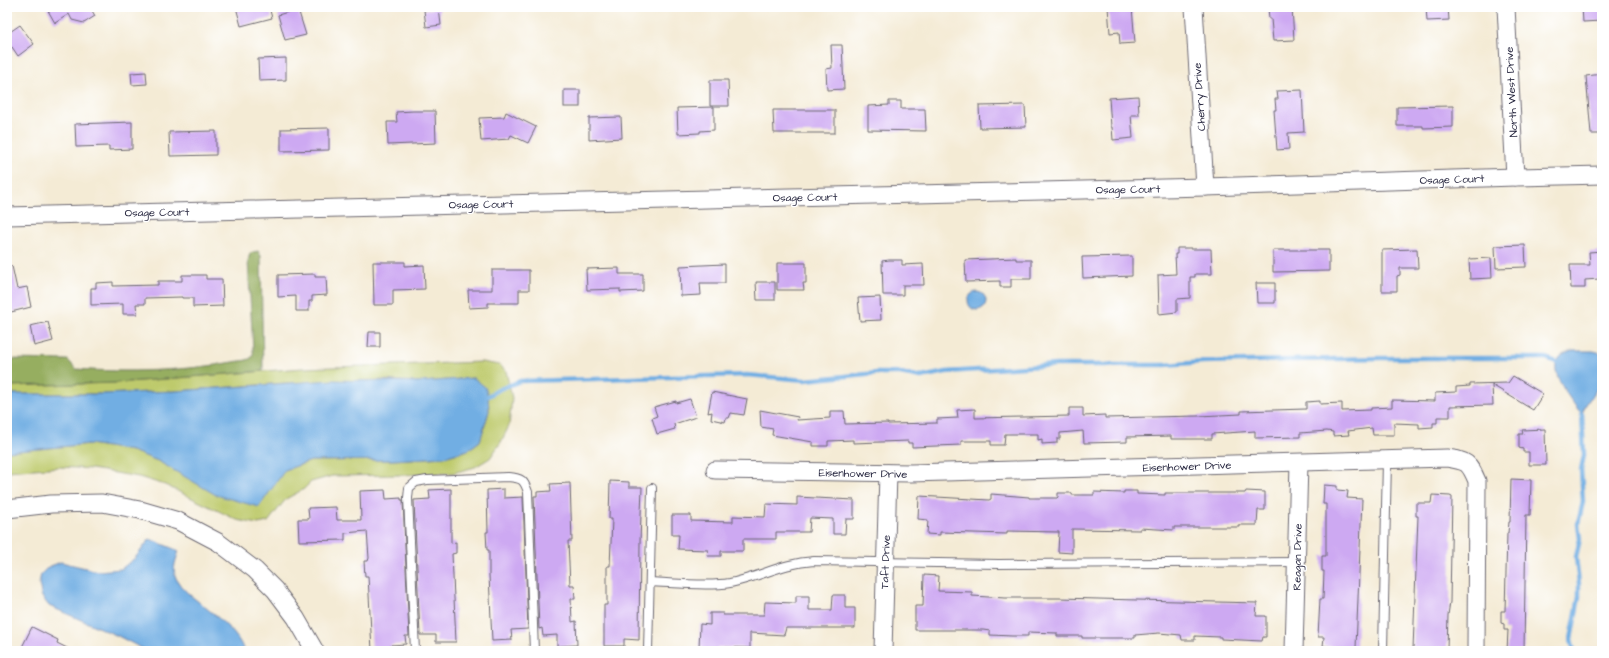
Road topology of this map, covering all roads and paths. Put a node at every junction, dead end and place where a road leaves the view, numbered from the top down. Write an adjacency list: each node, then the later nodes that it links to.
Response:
1 (1194, 7): 5 (street, Cherry Drive)
2 (1506, 7): 4 (street, North West Drive)
3 (1602, 175): 4 (street, Osage Court)
4 (1515, 176): 5 (street, Osage Court)
5 (1205, 187): 6 (street, Osage Court)
6 (7, 216)
7 (1387, 460): 8 (street, Eisenhower Drive); 22 (lane); 23 (street, Eisenhower Drive)
8 (1299, 463): 10 (street, Eisenhower Drive); 13 (street, Reagan Drive)
9 (715, 470): 10 (street, Eisenhower Drive)
10 (888, 473): 14 (street, Taft Drive)
11 (652, 488): 15 (lane)
12 (7, 509): 16 (street)
13 (1298, 562): 14 (lane); 21 (street, Reagan Drive)
14 (886, 563): 15 (lane); 20 (street, Taft Drive)
15 (650, 582): 19 (lane)
16 (315, 651)
17 (415, 651): 18 (lane)
18 (534, 651)
19 (648, 651)
20 (883, 651)
21 (1294, 651)
22 (1383, 651)
23 (1476, 651)

